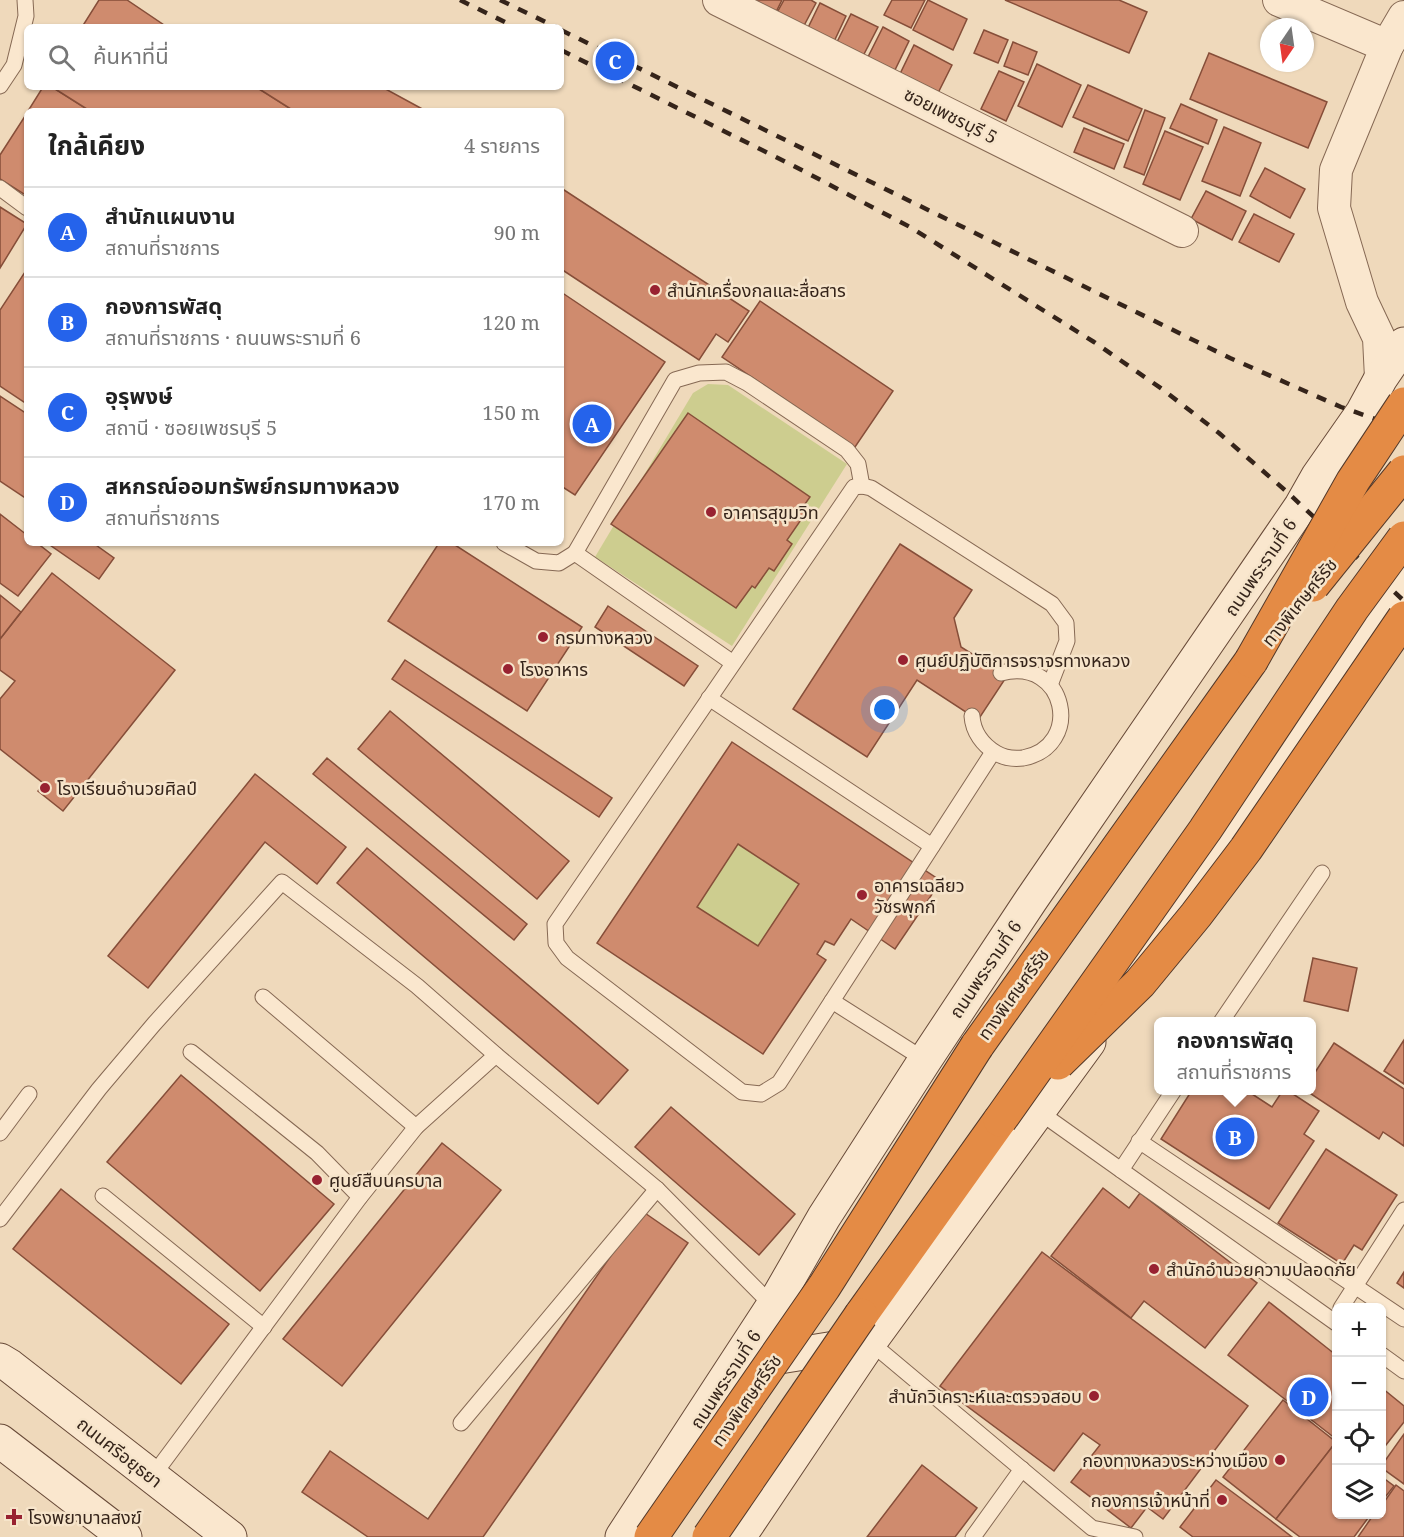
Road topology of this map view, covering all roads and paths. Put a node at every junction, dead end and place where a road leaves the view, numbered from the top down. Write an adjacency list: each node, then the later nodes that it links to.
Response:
1 (25, 0): 5 (lane)
2 (719, 0): 11 (street, ซอยเพชรบุรี 5)
3 (1279, 0): 7 (street)
4 (1404, 17): 7 (street)
5 (24, 24)
6 (24, 24): 8 (lane)
7 (1388, 46): 13 (street)
8 (0, 86)
9 (0, 188): 10 (lane)
10 (24, 206)
11 (1182, 231)
12 (1404, 344): 13 (main road, ถนนพระรามที่ 6)
13 (1381, 378): 15 (main road, ถนนพระรามที่ 6)
14 (1404, 404): 24 (highway, bridge)
15 (1364, 410): 16 (main road); 38 (main road, ถนนพระรามที่ 6)
16 (1404, 425)
17 (1404, 472): 24 (highway, ทางพิเศษศรีรัช, bridge)
18 (862, 486): 21 (lane); 25 (lane); 27 (lane)
19 (1404, 538): 42 (highway, bridge)
20 (509, 546): 21 (lane)
21 (575, 553): 25 (lane)
22 (1404, 576): 23 (main road)
23 (1396, 616): 41 (main road); 42 (highway, bridge)
24 (1251, 661): 70 (highway, ทางพิเศษศรีรัช, bridge)
25 (733, 663): 28 (lane)
26 (1001, 673): 27 (lane)
27 (1050, 685): 30 (lane)
28 (709, 698): 31 (lane); 34 (lane)
29 (972, 716): 30 (lane)
30 (993, 752): 31 (lane)
31 (932, 846): 34 (lane)
32 (1322, 873): 35 (lane)
33 (263, 997): 43 (lane)
34 (832, 1001): 38 (lane)
35 (1224, 1017)
36 (191, 1052): 49 (lane)
37 (496, 1055): 43 (lane); 47 (lane); 51 (lane)
38 (925, 1060): 54 (main road, ถนนพระรามที่ 6)
39 (29, 1094): 44 (lane)
40 (1171, 1095): 45 (lane)
41 (1038, 1111): 46 (lane); 58 (main road)
42 (1000, 1120): 71 (highway, bridge)
43 (416, 1127): 49 (lane)
44 (0, 1132)
45 (1139, 1141): 46 (lane); 52 (lane)
46 (1121, 1170): 55 (lane)
47 (657, 1189): 54 (lane); 63 (lane)
48 (104, 1196): 57 (lane)
49 (360, 1197): 57 (lane)
50 (1404, 1210): 52 (lane)
51 (0, 1219)
52 (1355, 1286): 53 (lane); 56 (lane)
53 (1345, 1303)
54 (774, 1304): 61 (main road, ถนนพระรามที่ 6)
55 (1332, 1313)
56 (1404, 1318)
57 (264, 1327): 66 (lane)
58 (870, 1342): 61 (main road); 65 (lane); 72 (main road)
59 (1385, 1357): 62 (lane)
60 (4, 1360): 66 (main road, ถนนศรีอยุธยา)
61 (734, 1364): 69 (main road, ถนนพระรามที่ 6)
62 (1404, 1371)
63 (461, 1423)
64 (0, 1441): 67 (main road)
65 (1022, 1469): 73 (lane); 74 (lane)
66 (152, 1477): 68 (main road, ถนนศรีอยุธยา)
67 (125, 1537)
68 (230, 1537)
69 (622, 1537)
70 (651, 1537)
71 (709, 1537)
72 (739, 1537)
73 (973, 1537)
74 (1135, 1537)

